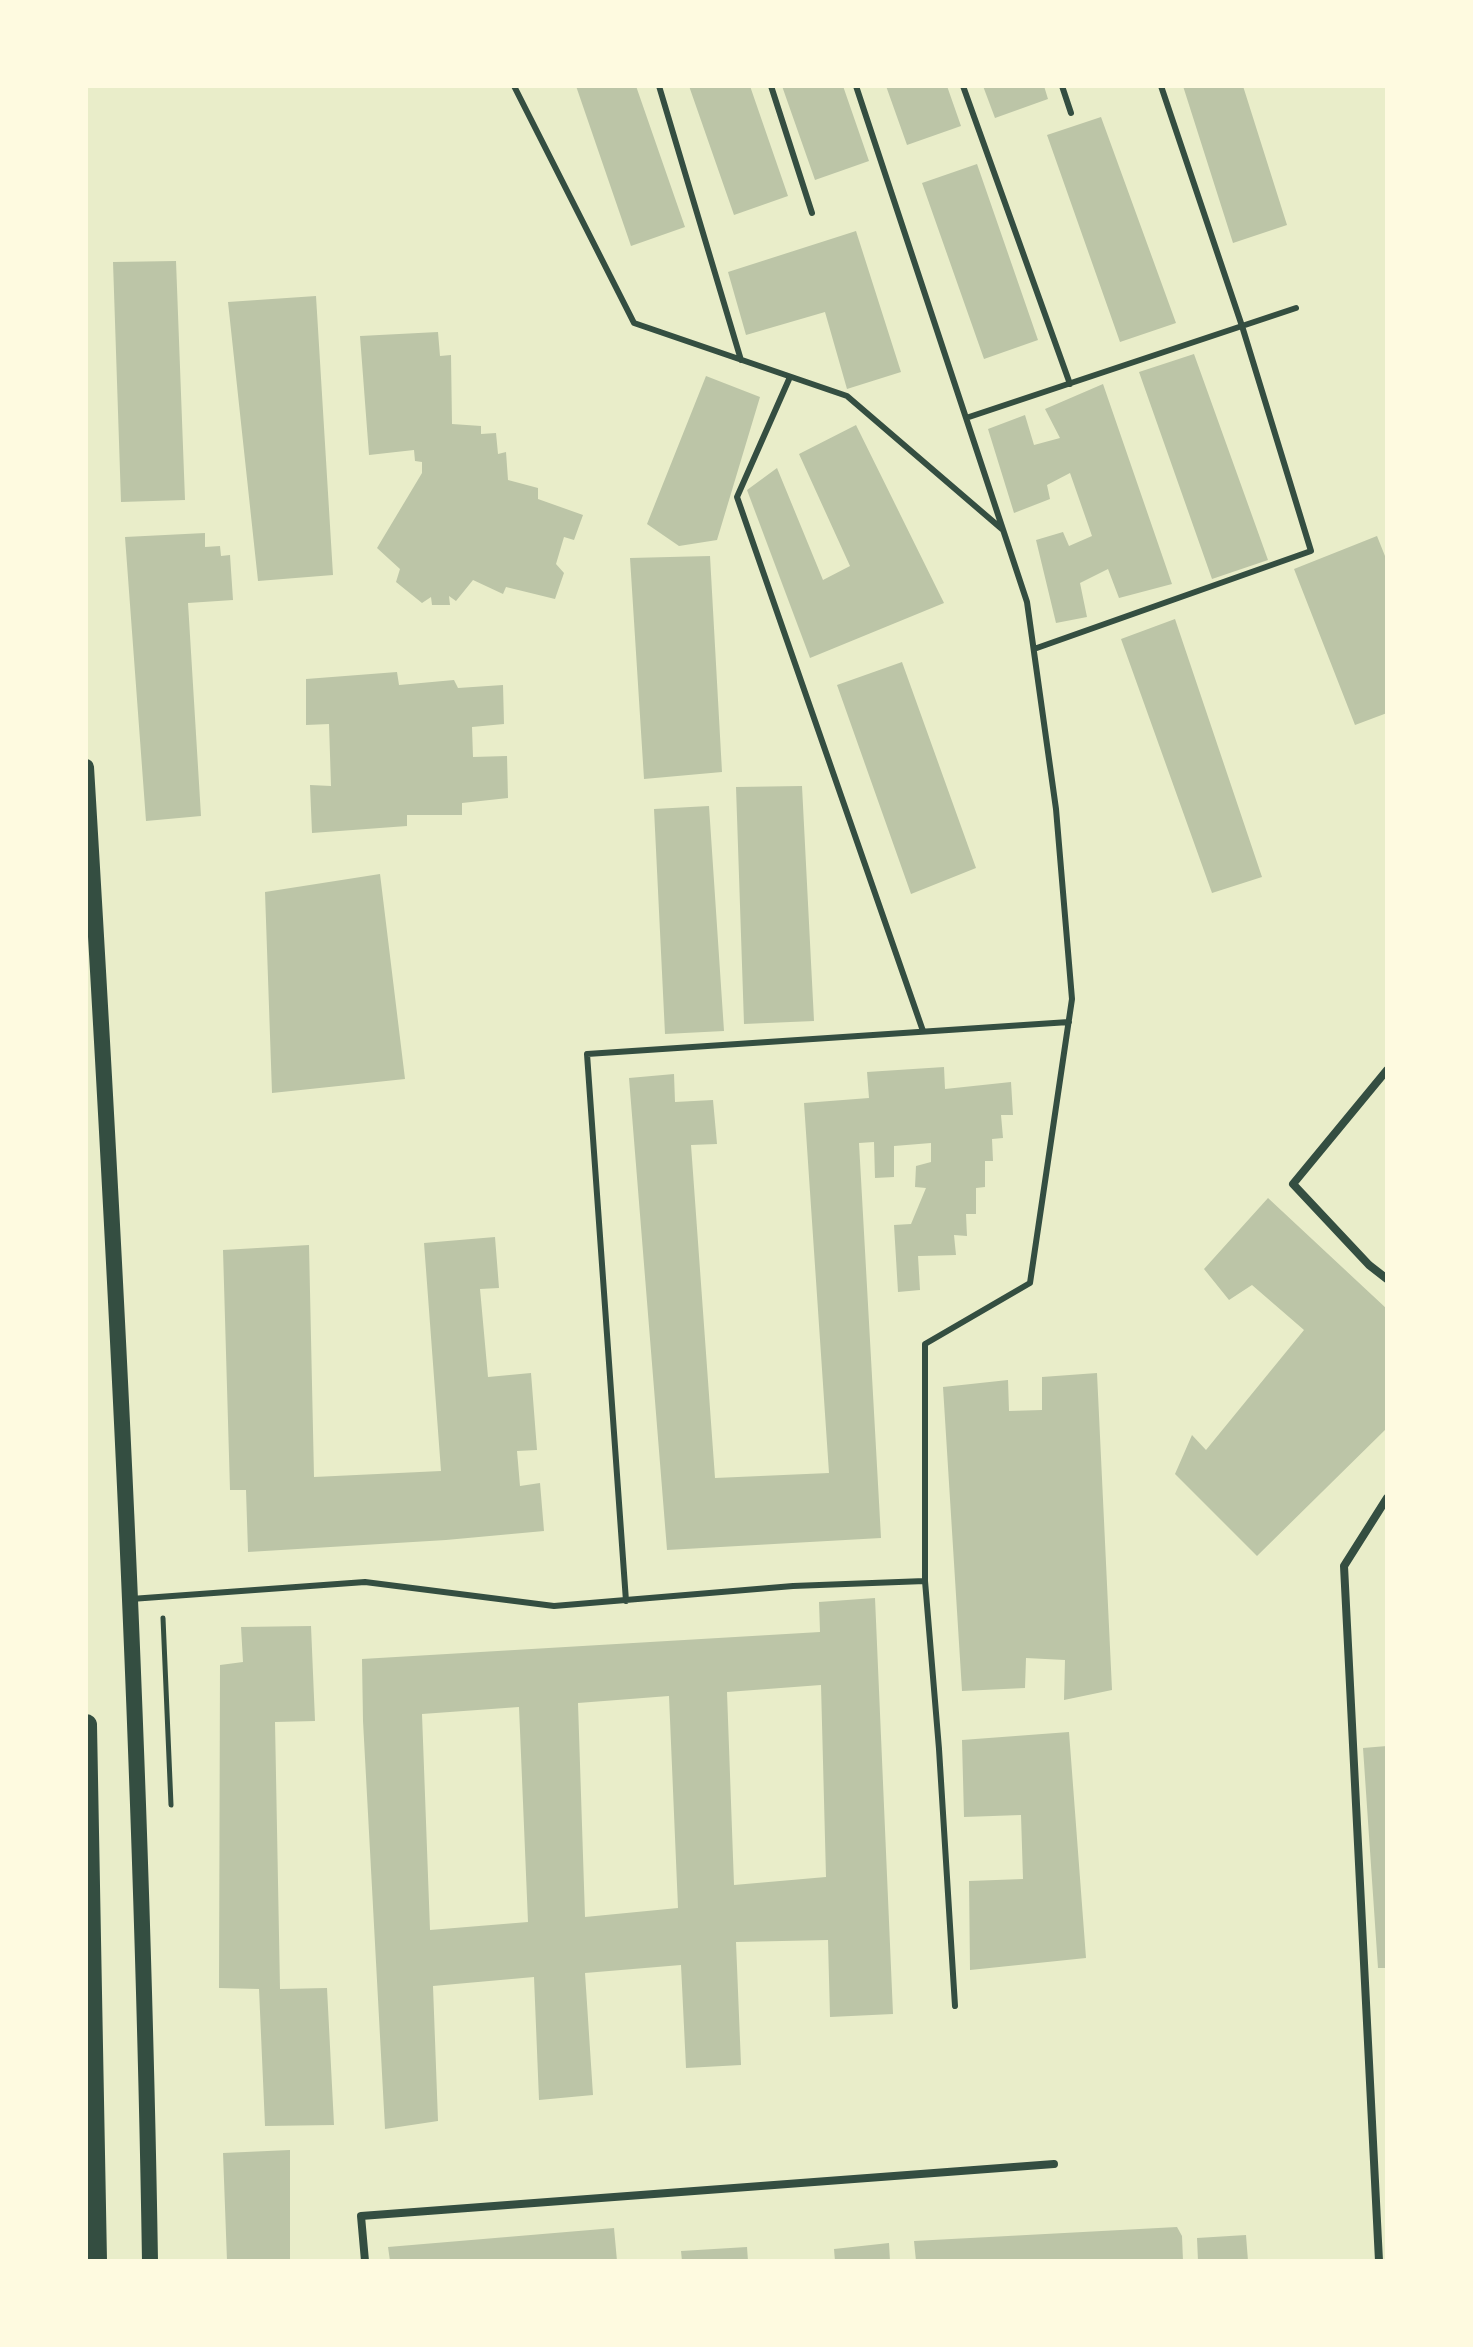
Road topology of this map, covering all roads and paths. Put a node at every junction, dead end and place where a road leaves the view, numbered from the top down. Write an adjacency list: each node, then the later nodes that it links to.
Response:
1 (514, 86): 12 (lane)
2 (659, 86): 12 (lane)
3 (771, 86): 9 (lane)
4 (856, 86): 15 (lane)
5 (963, 86): 14 (lane)
6 (1062, 86): 8 (lane)
7 (1161, 86): 11 (lane)
8 (1071, 113)
9 (812, 213)
10 (1296, 308): 11 (lane)
11 (1242, 326): 14 (lane); 17 (lane)
12 (741, 360): 13 (lane)
13 (790, 377): 16 (lane); 20 (lane)
14 (1070, 384): 15 (lane)
15 (966, 418): 16 (lane)
16 (1004, 530): 17 (lane)
17 (1034, 649): 19 (lane)
18 (86, 767): 26 (main road)
19 (1069, 1022): 20 (lane); 24 (lane)
20 (923, 1031): 27 (lane)
21 (1387, 1070): 22 (street)
22 (1387, 1279)
23 (1387, 1498): 35 (street)
24 (925, 1581): 27 (lane); 30 (lane)
25 (162, 1597): 26 (lane); 27 (lane); 29 (path)
26 (131, 1599): 33 (main road)
27 (626, 1601)
28 (86, 1725): 32 (highway)
29 (171, 1805)
30 (955, 2006)
31 (1054, 2164): 34 (street)
32 (96, 2261)
33 (150, 2261)
34 (365, 2261)
35 (1379, 2261)

